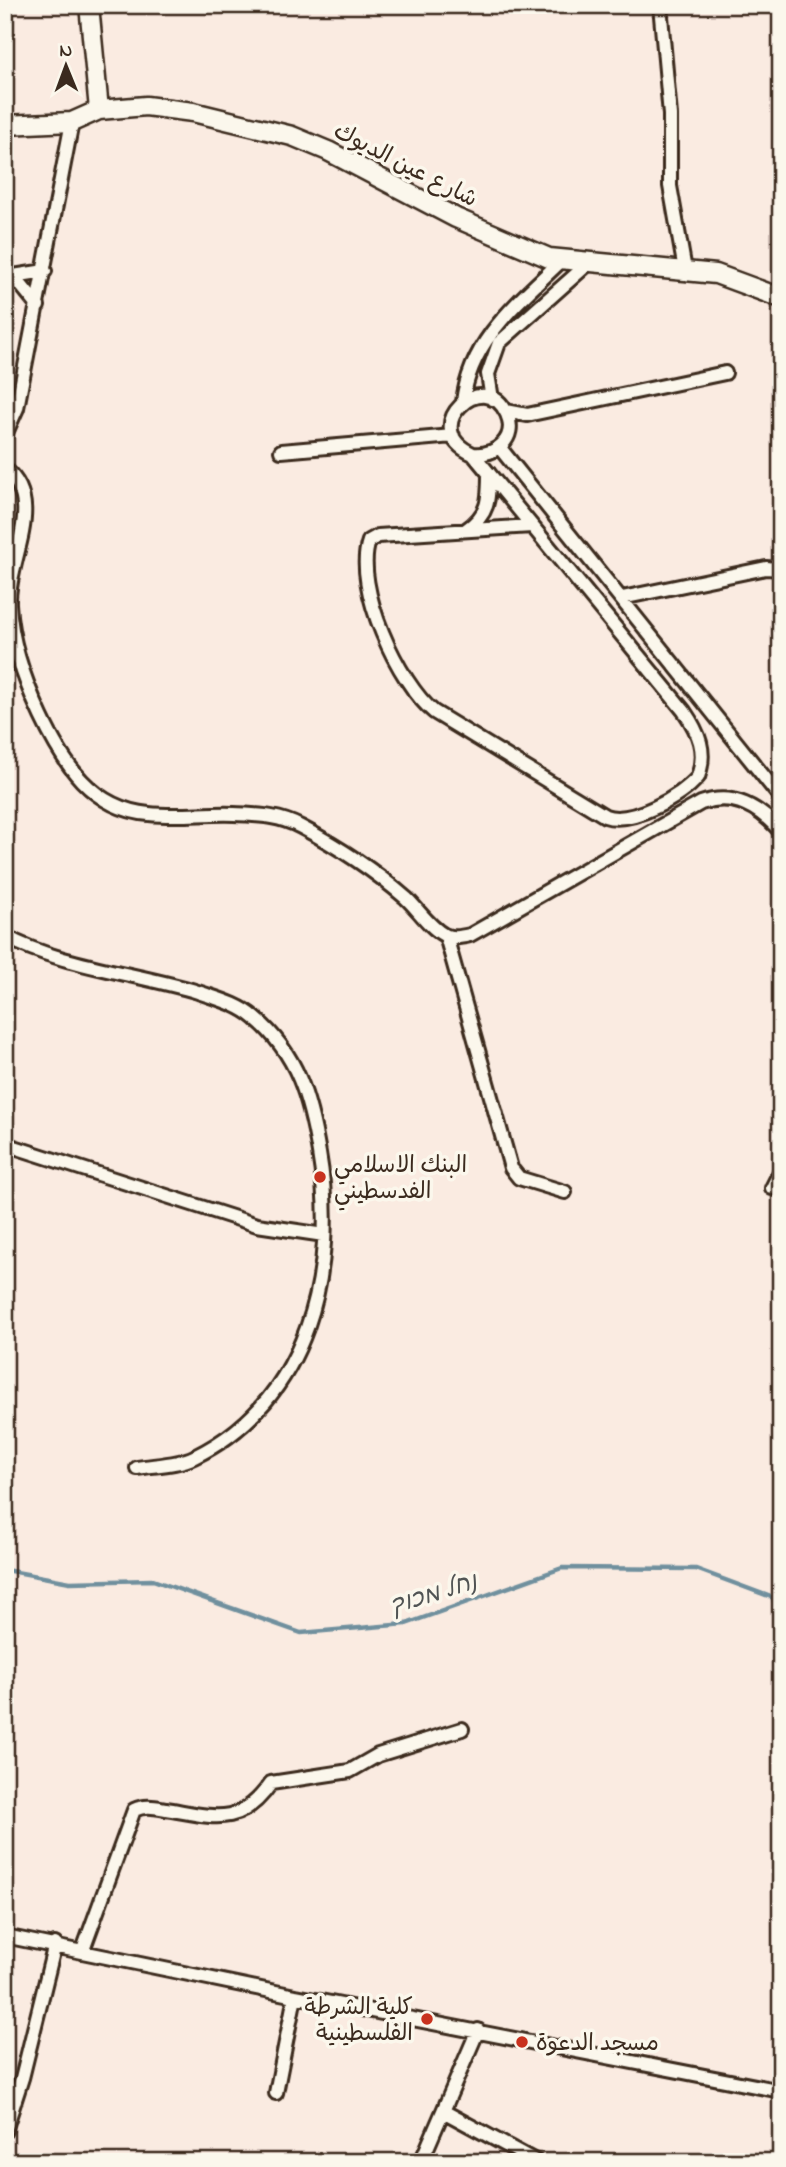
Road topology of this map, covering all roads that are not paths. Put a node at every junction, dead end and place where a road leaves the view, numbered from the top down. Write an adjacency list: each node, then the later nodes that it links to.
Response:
1 (89, 5): 3 (street)
2 (660, 5): 8 (street)
3 (99, 110): 4 (street, شارع عين الديوك); 6 (street, شارع عين الديوك)
4 (72, 122): 5 (street, شارع عين الديوك); 9 (street)
5 (5, 125)
6 (563, 259): 7 (street, شارع عين الديوك); 15 (street)
7 (590, 262): 8 (street, شارع عين الديوك); 14 (street)
8 (685, 270): 11 (street, شارع عين الديوك)
9 (45, 271): 10 (street); 12 (street)
10 (6, 277): 12 (street)
11 (781, 298)
12 (38, 306): 17 (street)
13 (725, 373): 16 (street)
14 (492, 399): 15 (street); 16 (street)
15 (463, 402): 18 (street)
16 (506, 411): 19 (street)
17 (5, 435)
18 (453, 436): 20 (street); 21 (street)
19 (500, 448): 21 (street); 27 (street)
20 (281, 451)
21 (473, 454): 23 (street)
22 (5, 470): 31 (street)
23 (489, 473): 24 (street); 25 (street)
24 (532, 526): 25 (street); 25 (street)
25 (466, 530)
26 (781, 569): 27 (street)
27 (622, 598): 28 (street)
28 (781, 797)
29 (781, 832): 31 (street)
30 (5, 936): 36 (street)
31 (446, 936): 35 (street)
32 (5, 1144): 36 (street)
33 (781, 1170): 34 (street)
34 (772, 1188)
35 (565, 1192)
36 (324, 1235): 37 (street)
37 (137, 1468)
38 (463, 1729): 41 (street)
39 (5, 1936): 40 (street)
40 (55, 1944): 41 (street); 47 (street)
41 (83, 1950): 42 (street)
42 (295, 1996): 43 (street); 45 (street)
43 (478, 2029): 44 (street); 46 (street)
44 (781, 2091)
45 (276, 2093)
46 (443, 2111): 48 (street); 49 (street)
47 (5, 2131)
48 (421, 2162)
49 (537, 2162)

